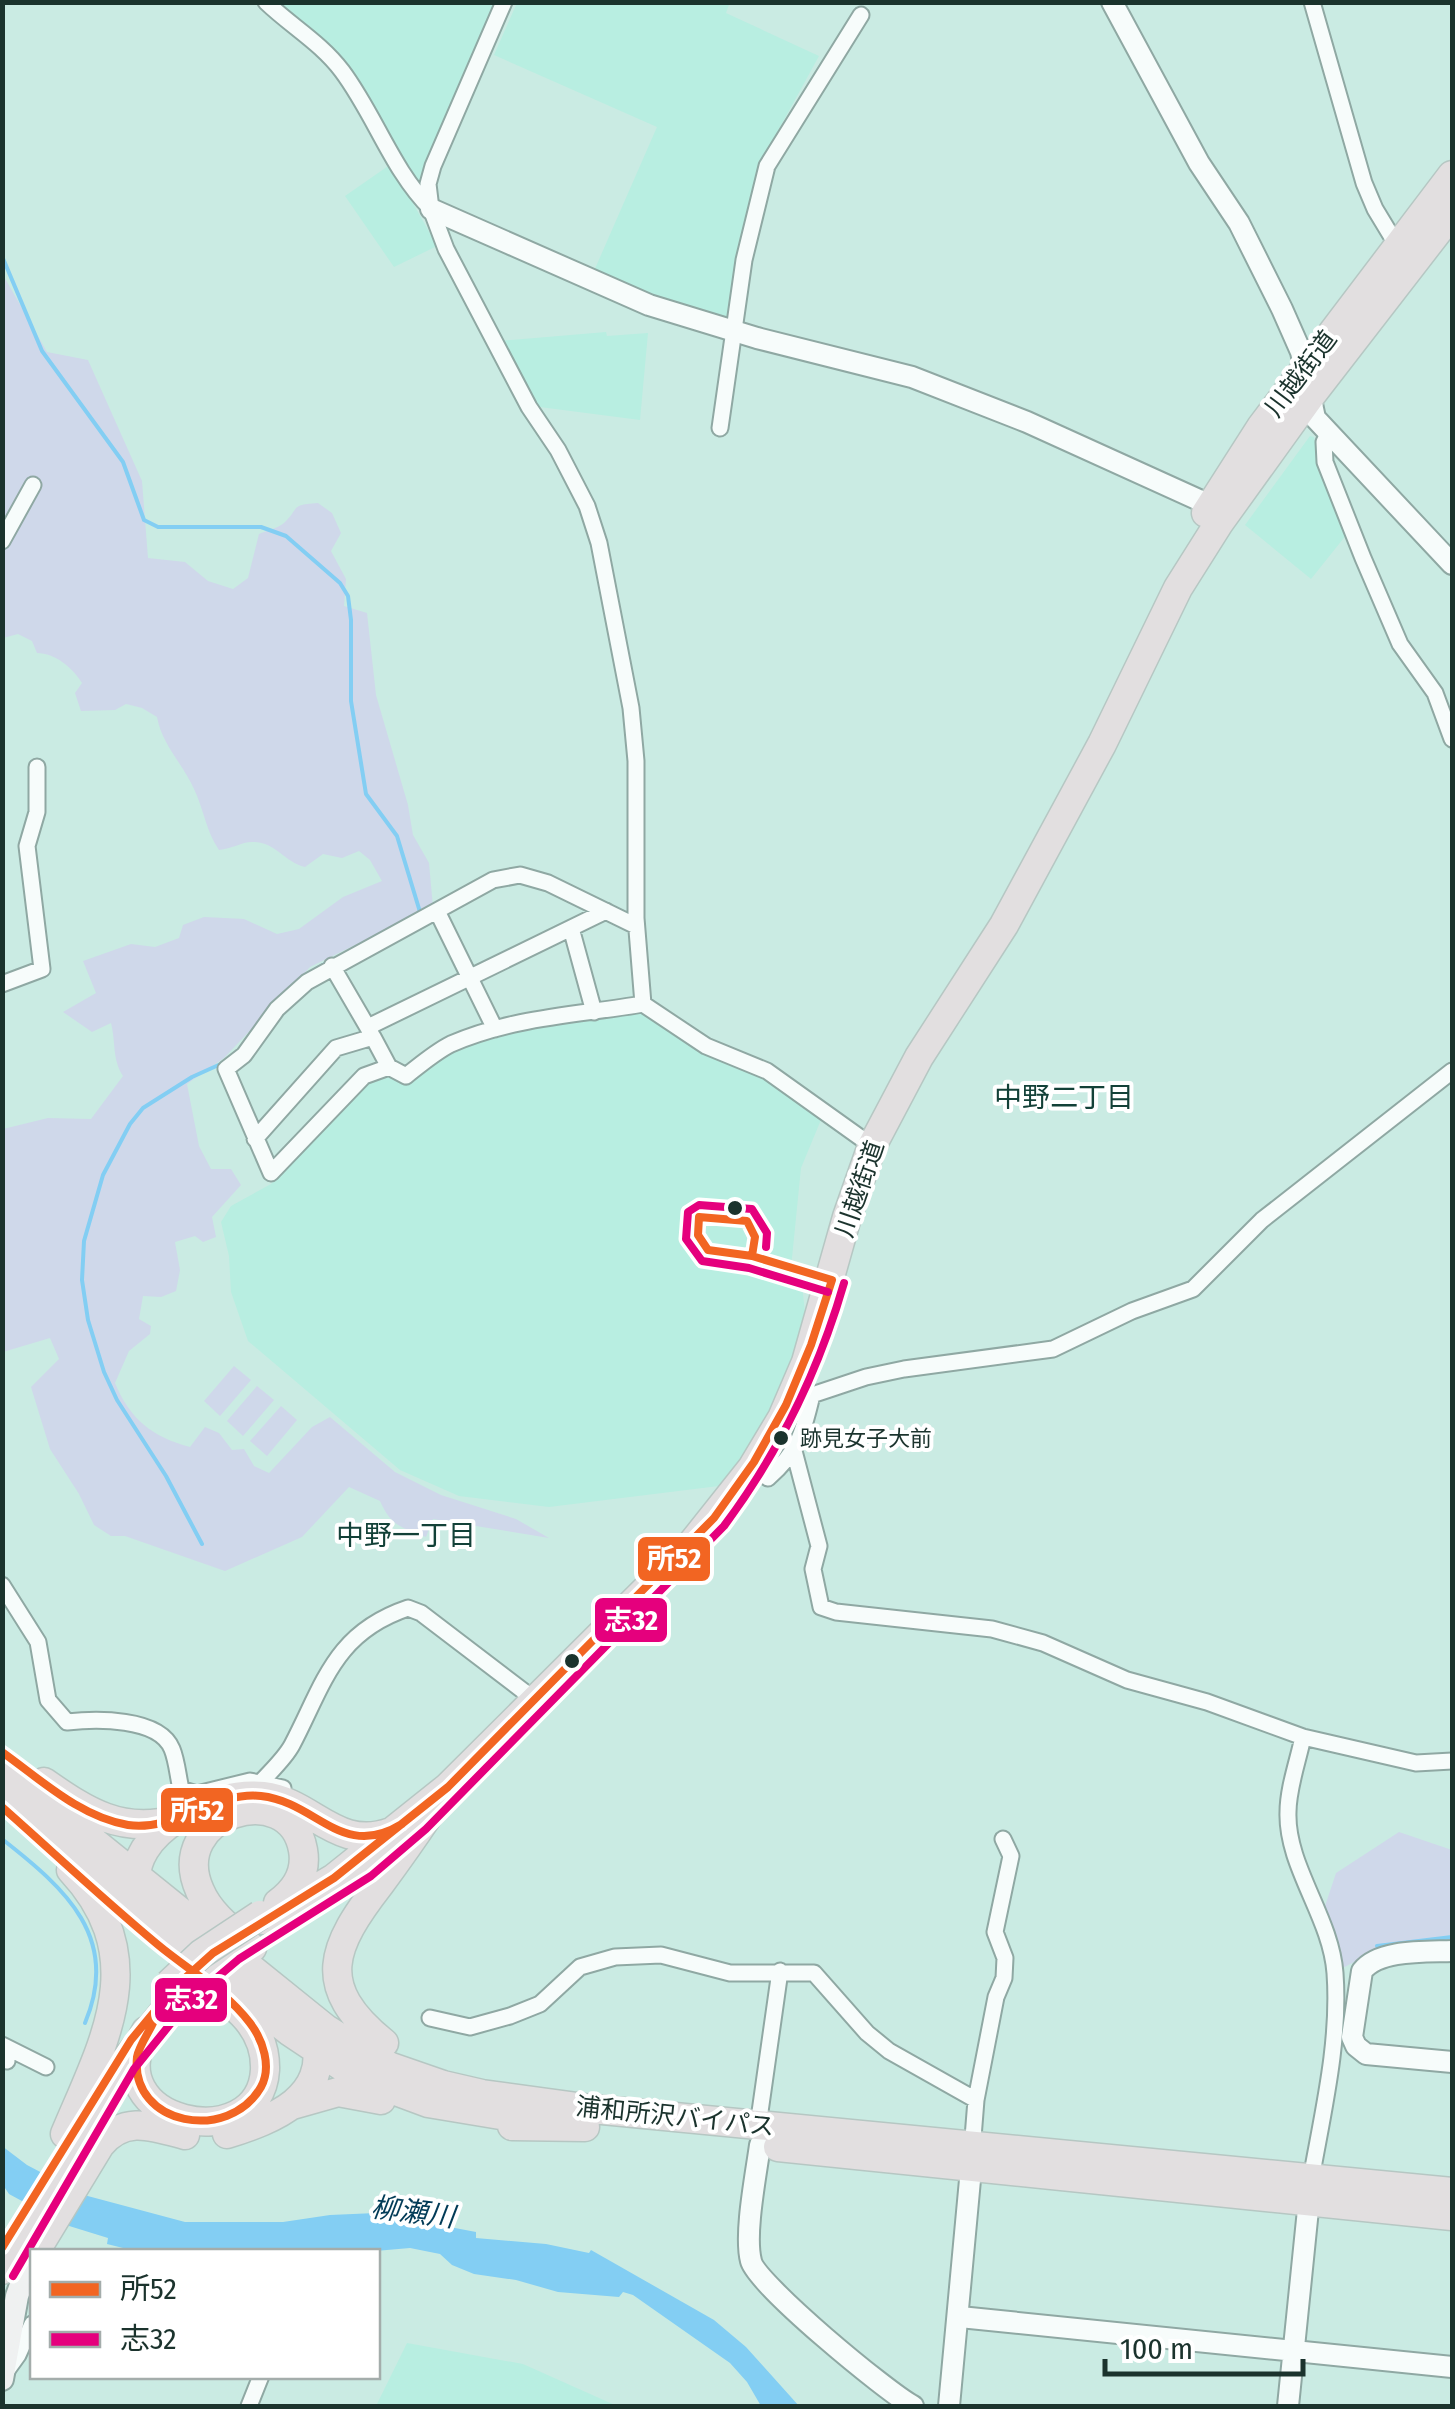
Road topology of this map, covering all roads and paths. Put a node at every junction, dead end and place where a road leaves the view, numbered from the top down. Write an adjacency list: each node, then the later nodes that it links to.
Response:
1 (266, 2): 7 (street)
2 (504, 2): 7 (street)
3 (1112, 2): 11 (street)
4 (1312, 2): 9 (street)
5 (861, 15): 10 (street)
6 (1452, 175): 9 (highway, 川越街道)
7 (432, 209): 10 (street); 25 (street)
8 (1452, 213): 9 (highway, 川越街道)
9 (1405, 258): 11 (highway, 川越街道); 12 (highway, 川越街道)
10 (734, 331): 13 (street); 16 (street)
11 (1304, 370): 12 (street); 16 (highway, 川越街道)
12 (1309, 398): 14 (street); 20 (highway, 川越街道)
13 (720, 428)
14 (1329, 432): 19 (street); 21 (street)
15 (33, 484): 17 (street)
16 (1210, 505): 20 (highway, 川越街道)
17 (8, 515): 18 (street)
18 (2, 541)
19 (1452, 564)
20 (1178, 588): 37 (highway, 川越街道)
21 (1452, 739)
22 (37, 767): 29 (street)
23 (436, 910): 24 (street); 27 (street); 28 (street)
24 (606, 911): 25 (street); 26 (street)
25 (636, 926): 30 (street)
26 (571, 928): 28 (street); 31 (street)
27 (332, 966): 33 (street); 36 (street)
28 (469, 976): 32 (street); 33 (street)
29 (2, 984)
30 (643, 1004): 31 (street); 37 (street)
31 (594, 1012): 32 (street)
32 (495, 1029): 34 (street)
33 (370, 1032): 34 (street); 36 (street)
34 (389, 1067): 36 (street)
35 (1452, 1071): 38 (street)
36 (255, 1139)
37 (872, 1146): 38 (highway, 川越街道)
38 (802, 1396): 39 (highway, 川越街道)
39 (784, 1451): 40 (street); 42 (highway, 川越街道); 43 (street)
40 (768, 1478)
41 (2, 1586): 47 (street)
42 (535, 1700): 47 (street); 48 (highway, 川越街道)
43 (1303, 1737): 45 (street); 79 (street)
44 (2, 1752): 52 (highway)
45 (1452, 1761)
46 (2, 1768): 56 (highway, 浦和所沢バイパス)
47 (262, 1781): 51 (street)
48 (443, 1793): 53 (highway, 川越街道); 57 (highway, 川越街道); 65 (highway)
49 (2, 1796): 61 (highway, 浦和所沢バイパス)
50 (2, 1806): 55 (highway)
51 (339, 1818)
52 (176, 1820): 53 (highway); 56 (highway)
53 (395, 1830): 57 (highway, 川越街道)
54 (1003, 1839): 72 (street)
55 (63, 1862): 69 (highway); 76 (highway)
56 (136, 1876): 58 (highway, 浦和所沢バイパス); 61 (highway)
57 (264, 1920): 62 (highway, 川越街道); 65 (highway)
58 (196, 1926): 66 (highway); 73 (highway, 浦和所沢バイパス)
59 (1452, 1951): 68 (street)
60 (780, 1972): 63 (street); 72 (street); 77 (street)
61 (224, 1980): 66 (highway, 浦和所沢バイパス)
62 (174, 1988): 64 (highway, 川越街道); 71 (highway, 川越街道); 76 (highway)
63 (430, 2018)
64 (146, 2032): 69 (highway); 71 (highway, 川越街道)
65 (384, 2043): 73 (highway)
66 (319, 2053): 74 (highway); 75 (highway, 浦和所沢バイパス)
67 (4, 2055): 70 (street)
68 (1452, 2062)
69 (133, 2064): 76 (highway)
70 (46, 2067)
71 (101, 2095): 76 (highway)
72 (976, 2100): 78 (street)
73 (539, 2102): 77 (highway, 浦和所沢バイパス)
74 (291, 2105): 75 (highway); 76 (highway)
75 (585, 2127): 77 (highway, 浦和所沢バイパス)
76 (83, 2131): 82 (highway)
77 (759, 2135): 78 (highway, 浦和所沢バイパス); 92 (street)
78 (972, 2158): 79 (highway, 浦和所沢バイパス); 85 (street)
79 (1310, 2190): 80 (highway, 浦和所沢バイパス); 81 (highway, 浦和所沢バイパス); 87 (street)
80 (1452, 2192)
81 (1452, 2216)
82 (21, 2244): 83 (highway); 84 (highway); 89 (main road)
83 (2, 2270)
84 (2, 2294)
85 (960, 2317): 87 (street); 93 (street)
86 (30, 2328): 89 (street)
87 (1294, 2350): 88 (street); 94 (street)
88 (1452, 2367)
89 (4, 2376)
90 (260, 2379): 91 (street)
91 (249, 2406)
92 (913, 2406)
93 (949, 2406)
94 (1288, 2406)

